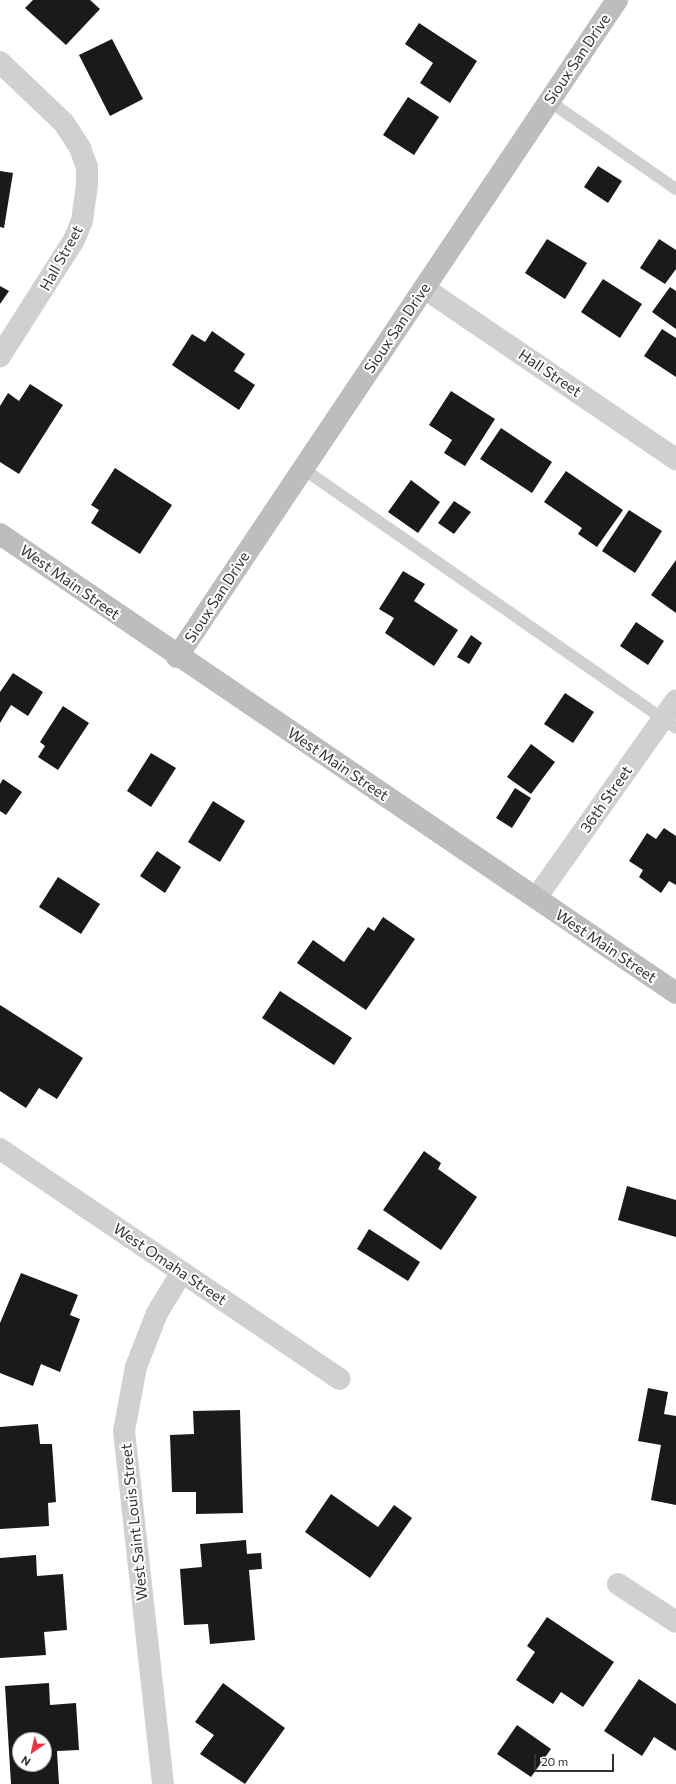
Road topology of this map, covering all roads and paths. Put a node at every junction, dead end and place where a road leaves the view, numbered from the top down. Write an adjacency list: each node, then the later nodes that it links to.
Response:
1 (617, 0): 3 (street, Sioux San Drive)
2 (0, 62): 6 (street, Hall Street)
3 (549, 101): 4 (lane); 5 (street, Sioux San Drive)
4 (676, 189)
5 (424, 288): 7 (street, Hall Street); 8 (street, Sioux San Drive)
6 (0, 356)
7 (676, 459)
8 (302, 468): 10 (street, Sioux San Drive); 12 (lane)
9 (0, 534): 10 (street, West Main Street)
10 (178, 657): 13 (street, West Main Street)
11 (676, 700): 12 (street, 36th Street)
12 (669, 724): 13 (street, 36th Street)
13 (536, 898): 14 (street, West Main Street)
14 (676, 993)
15 (0, 1149): 16 (street, West Omaha Street)
16 (182, 1272): 17 (street, West Omaha Street); 20 (street, West Saint Louis Street)
17 (340, 1378)
18 (618, 1584): 19 (street)
19 (676, 1622)
20 (163, 1784)

